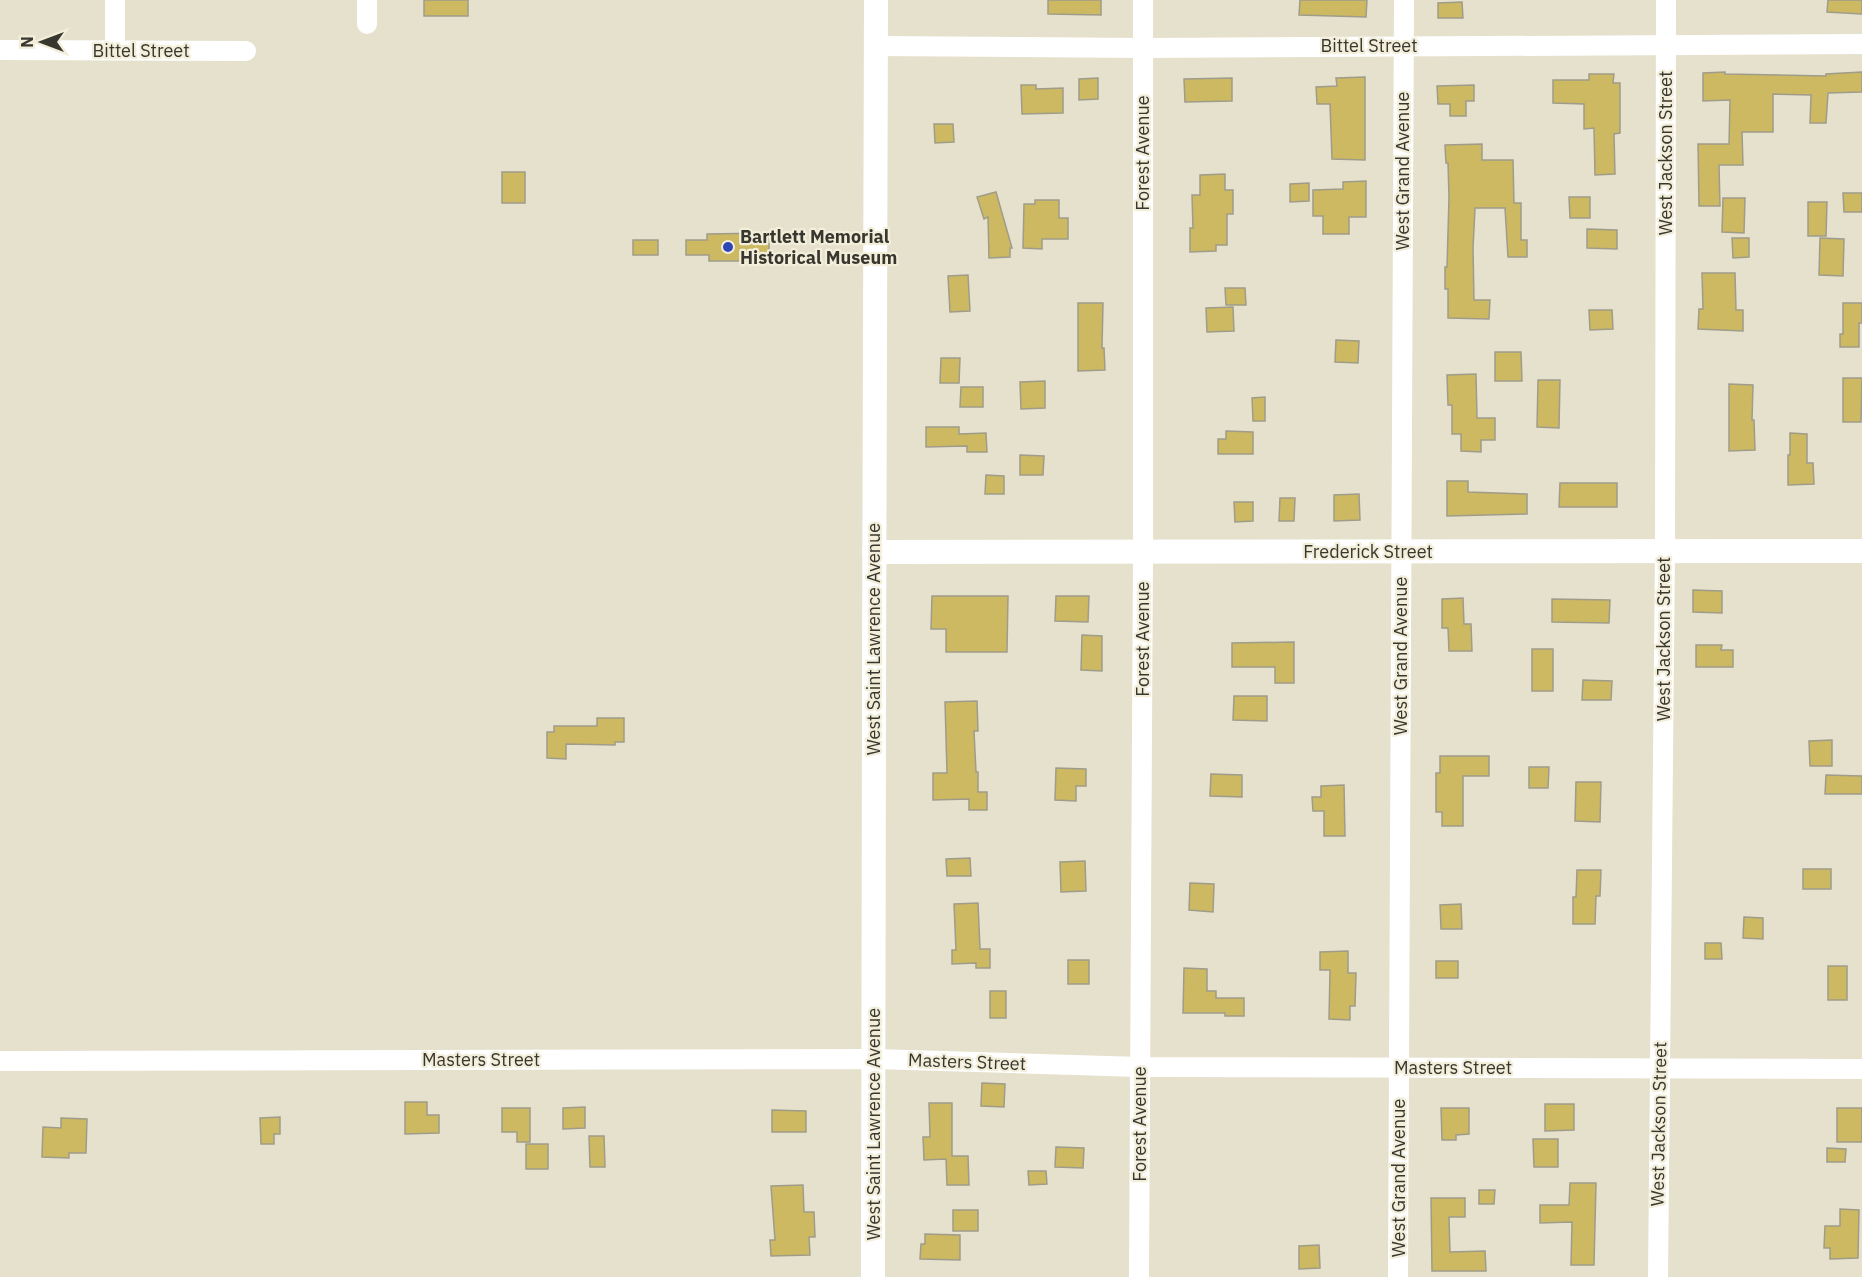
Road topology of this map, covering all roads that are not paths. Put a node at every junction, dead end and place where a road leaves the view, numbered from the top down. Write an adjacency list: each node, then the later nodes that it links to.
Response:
1 (115, 0): 14 (street)
2 (367, 0): 7 (street)
3 (876, 0): 10 (street, West Saint Lawrence Avenue)
4 (1143, 0): 12 (street, Forest Avenue)
5 (1404, 0): 11 (street, West Grand Avenue)
6 (1666, 0): 9 (street, West Jackson Street)
7 (367, 24)
8 (1862, 44): 9 (street, Bittel Street)
9 (1666, 45): 11 (street, Bittel Street); 16 (street, West Jackson Street)
10 (876, 46): 12 (street, Bittel Street); 18 (street, West Saint Lawrence Avenue)
11 (1404, 46): 12 (street, Bittel Street); 19 (street, West Grand Avenue)
12 (1143, 48): 20 (street, Forest Avenue)
13 (0, 50): 14 (street, Bittel Street)
14 (115, 50): 15 (street, Bittel Street)
15 (246, 51)
16 (1665, 551): 17 (street, Frederick Street); 19 (street, Frederick Street); 25 (street, West Jackson Street)
17 (1862, 551)
18 (874, 552): 20 (street, Frederick Street); 21 (street, West Saint Lawrence Avenue)
19 (1401, 552): 20 (street, Frederick Street); 24 (street, West Grand Avenue)
20 (1143, 553): 23 (street, Forest Avenue)
21 (875, 1059): 22 (street, Masters Street); 23 (street, Masters Street); 27 (street, West Saint Lawrence Avenue)
22 (0, 1061)
23 (1140, 1067): 24 (street, Masters Street); 28 (street, Forest Avenue)
24 (1399, 1068): 25 (street, Masters Street); 29 (street, West Grand Avenue)
25 (1660, 1068): 26 (street, Masters Street); 30 (street, West Jackson Street)
26 (1862, 1069)
27 (873, 1277)
28 (1139, 1277)
29 (1398, 1277)
30 (1658, 1277)

